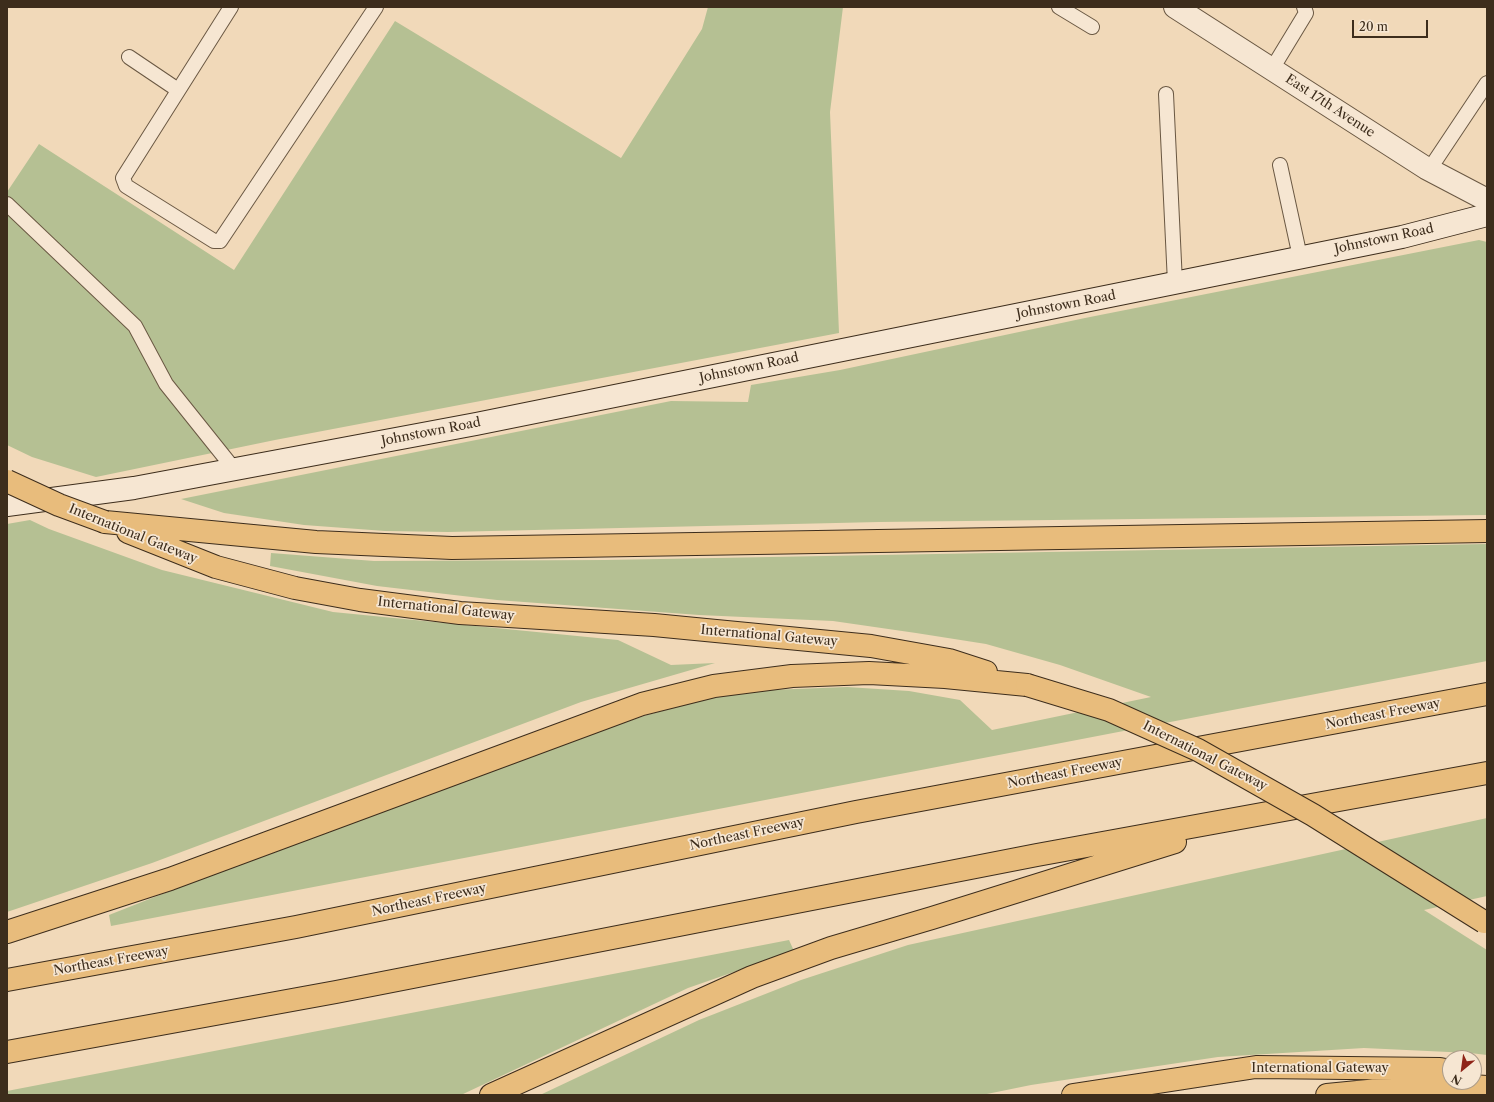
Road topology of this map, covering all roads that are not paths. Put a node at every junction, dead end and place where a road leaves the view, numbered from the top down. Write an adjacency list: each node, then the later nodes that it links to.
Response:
1 (231, 7): 10 (lane)
2 (376, 7): 10 (lane)
3 (1059, 7): 6 (lane)
4 (1175, 7): 8 (main road, East 17th Avenue)
5 (1304, 7): 8 (lane)
6 (1092, 27)
7 (129, 57): 10 (lane)
8 (1272, 69): 13 (main road, East 17th Avenue)
9 (1487, 83): 13 (lane)
10 (178, 90)
11 (1166, 94): 18 (lane)
12 (1280, 165): 17 (lane)
13 (1429, 170): 14 (main road, East 17th Avenue)
14 (1487, 200)
15 (7, 204): 19 (lane)
16 (1487, 214): 17 (main road, Johnstown Road)
17 (1300, 257): 18 (main road, Johnstown Road)
18 (1175, 283): 19 (main road, Johnstown Road)
19 (234, 469): 21 (main road, Johnstown Road)
20 (7, 481): 22 (highway, International Gateway, bridge)
21 (7, 505)
22 (104, 522): 23 (highway); 24 (highway, International Gateway)
23 (1487, 531)
24 (1027, 686): 28 (highway, International Gateway, bridge); 29 (highway)
25 (1487, 694): 30 (highway, Northeast Freeway)
26 (1487, 772): 27 (highway)
27 (1266, 813): 31 (highway); 34 (highway)
28 (1486, 923)
29 (7, 932)
30 (7, 980)
31 (7, 1052)
32 (1442, 1069): 35 (highway, International Gateway)
33 (1487, 1087): 36 (highway)
34 (491, 1095)
35 (1073, 1095)
36 (1327, 1095)

